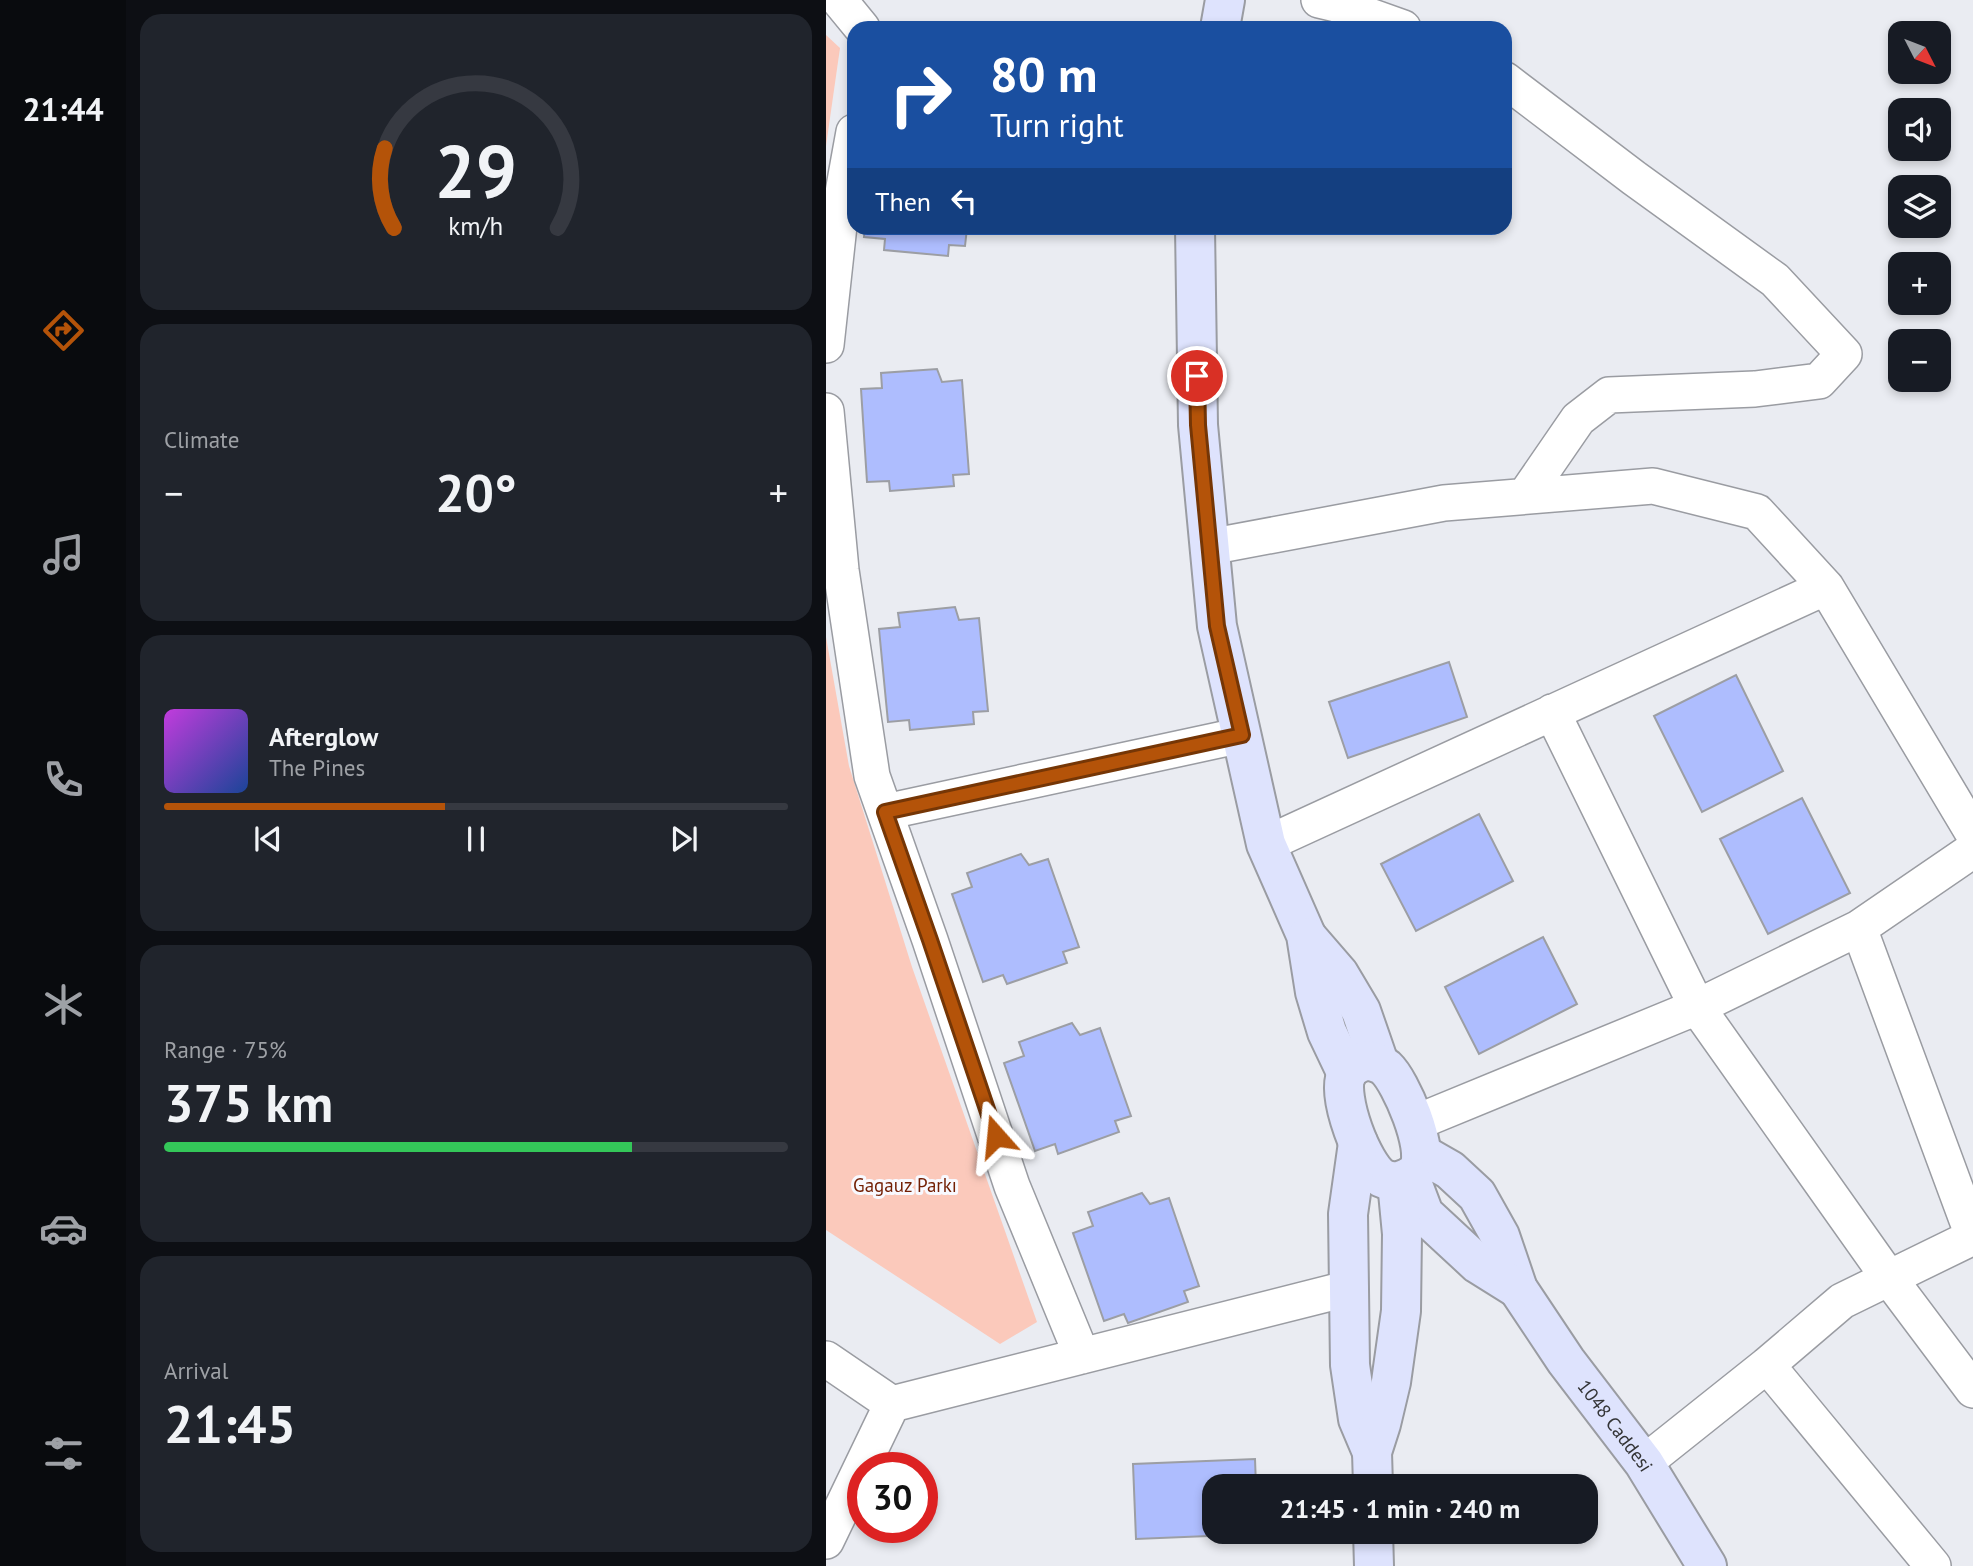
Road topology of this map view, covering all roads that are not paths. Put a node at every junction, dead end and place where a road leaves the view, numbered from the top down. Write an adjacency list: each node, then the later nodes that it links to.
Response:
1 (839, 0): 3 (street)
2 (1319, 0): 4 (street)
3 (856, 21)
4 (1383, 21)
5 (1512, 85): 10 (street)
6 (847, 170): 8 (street)
7 (1195, 235): 11 (main road)
8 (826, 345)
9 (826, 411): 15 (street)
10 (1525, 496): 11 (street); 12 (street)
11 (1209, 547): 14 (main road)
12 (1826, 587): 13 (street); 16 (street)
13 (1552, 712): 17 (street); 20 (street)
14 (1242, 735): 15 (street); 17 (main road)
15 (885, 812): 28 (street)
16 (1973, 832)
17 (1266, 844): 21 (main road)
18 (1973, 850): 19 (street)
19 (1858, 928): 20 (street); 24 (street)
20 (1697, 1007): 23 (street); 25 (street)
21 (1363, 1068): 22 (main road); 23 (main road)
22 (1358, 1143): 23 (main road); 26 (main road)
23 (1411, 1159): 27 (main road); 27 (main road); 34 (main road)
24 (1973, 1236): 25 (street)
25 (1889, 1278): 30 (street); 31 (street)
26 (1350, 1288): 28 (street); 34 (main road)
27 (1518, 1289): 33 (main road, 1048 Caddesi)
28 (1082, 1356): 32 (street)
29 (826, 1359): 32 (street)
30 (1766, 1365): 33 (street); 39 (street)
31 (1973, 1390)
32 (892, 1404): 35 (street)
33 (1644, 1463): 38 (main road, 1048 Caddesi)
34 (1372, 1469)
35 (826, 1541)
36 (1373, 1544): 37 (main road)
37 (1374, 1566)
38 (1707, 1566)
39 (1933, 1566)

